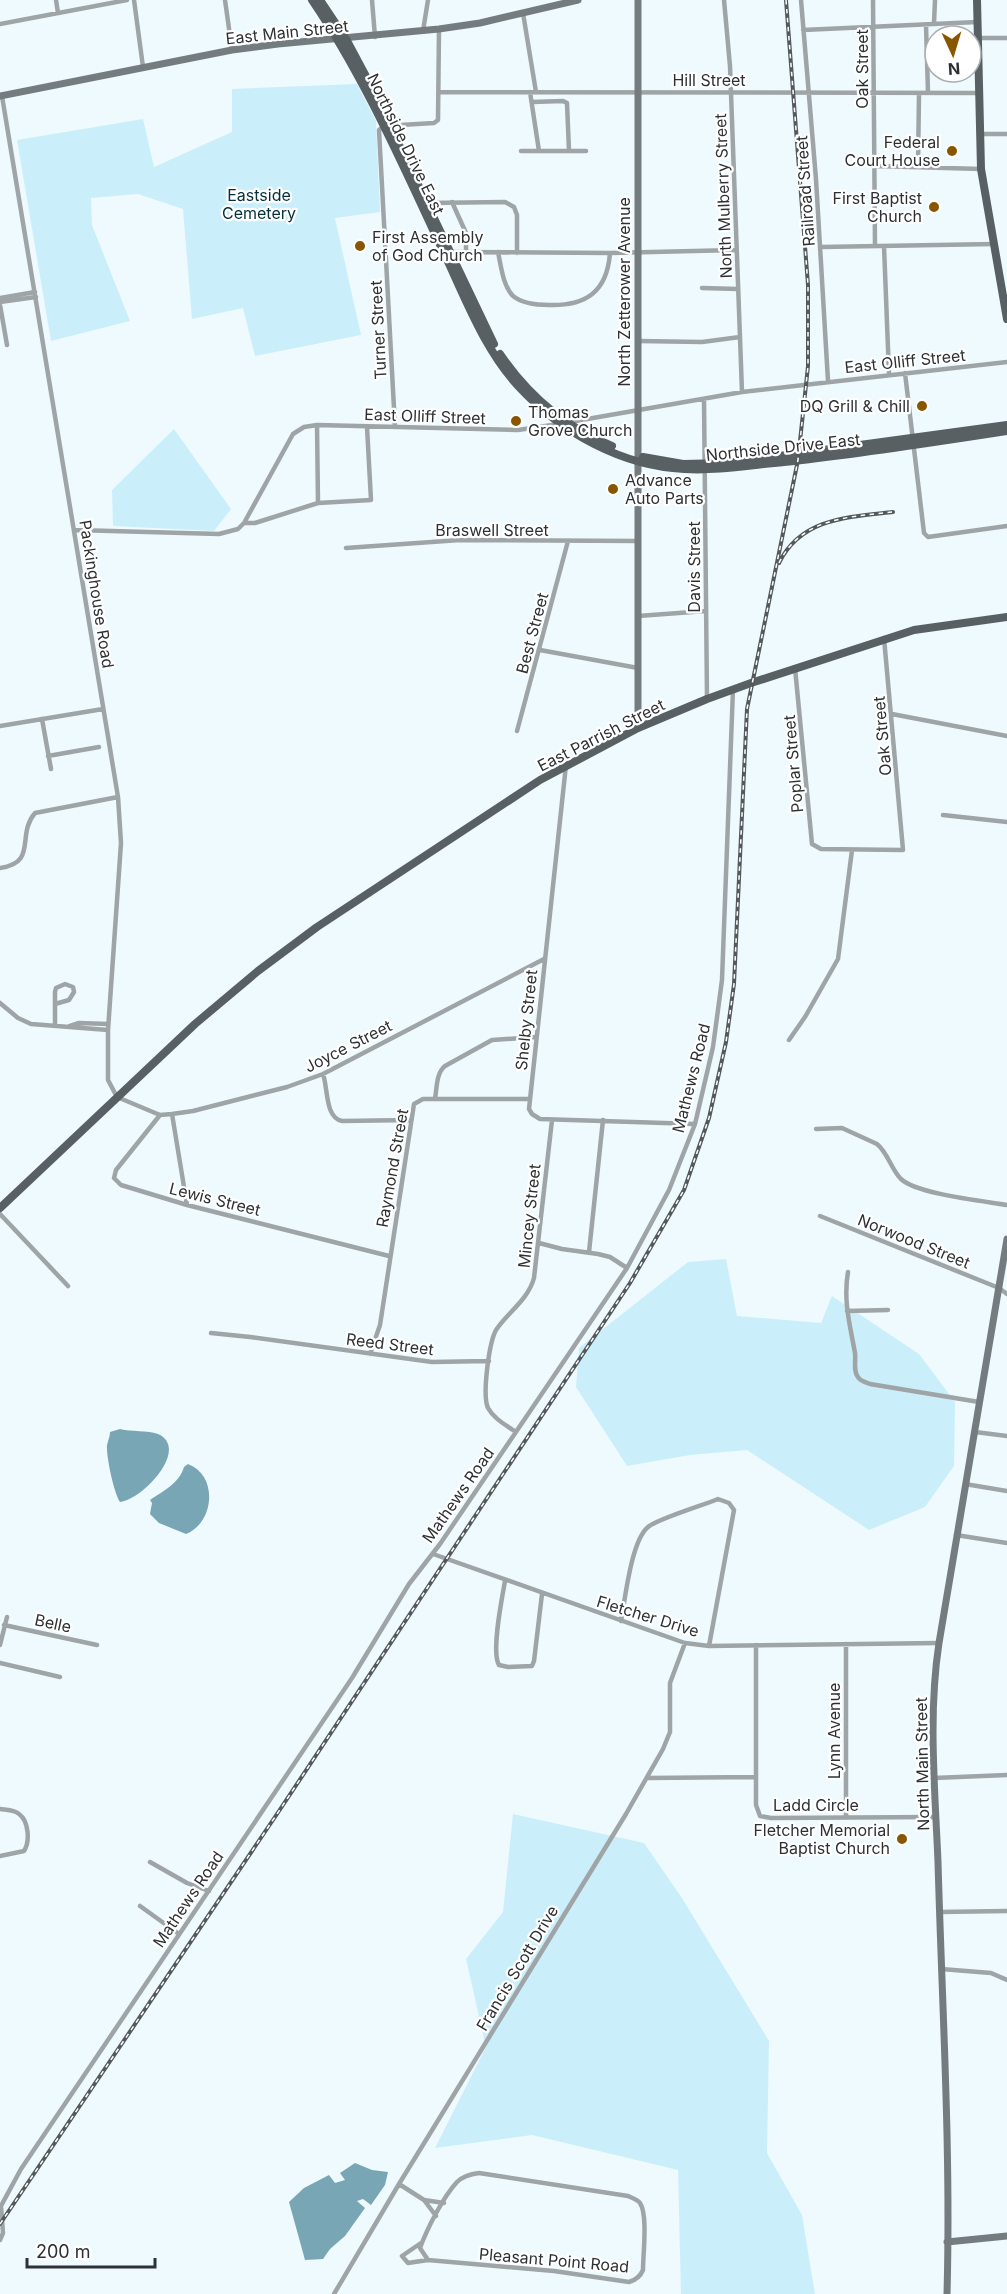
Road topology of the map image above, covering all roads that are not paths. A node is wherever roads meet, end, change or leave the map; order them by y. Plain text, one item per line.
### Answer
1 (56, 0) edge
2 (127, 0) edge
3 (134, 0) edge
4 (225, 0) edge
5 (312, 0) edge
6 (320, 0) edge
7 (372, 0) edge
8 (428, 0) edge
9 (578, 0) edge
10 (638, 0) edge
11 (724, 0) edge
12 (801, 0) edge
13 (873, 0) edge
14 (935, 0) edge
15 (977, 0) edge
16 (58, 13) junction
17 (524, 13) junction
18 (978, 22) joint
19 (934, 23) junction
20 (0, 24) edge
21 (930, 24) edge
22 (923, 25) edge
23 (874, 27) junction
24 (439, 29) junction
25 (803, 30) junction
26 (423, 31) junction
27 (375, 37) junction
28 (983, 38) edge
29 (1007, 38) edge
30 (336, 39) junction
31 (346, 39) junction
32 (232, 50) junction
33 (143, 67) junction
34 (928, 84) edge
35 (979, 84) edge
36 (731, 91) junction
37 (440, 92) junction
38 (533, 92) junction
39 (639, 92) junction
40 (809, 92) junction
41 (874, 93) junction
42 (919, 93) junction
43 (928, 93) junction
44 (979, 93) junction
45 (1, 96) edge
46 (532, 102) junction
47 (387, 126) junction
48 (979, 134) junction
49 (1007, 134) edge
50 (521, 151) dead end
51 (539, 151) junction
52 (569, 151) junction
53 (586, 151) dead end
54 (875, 166) junction
55 (918, 167) junction
56 (981, 169) junction
57 (452, 202) junction
58 (423, 203) junction
59 (995, 244) junction
60 (875, 246) junction
61 (884, 246) junction
62 (821, 247) junction
63 (736, 250) junction
64 (450, 252) junction
65 (466, 252) junction
66 (498, 252) junction
67 (638, 252) junction
68 (517, 253) junction
69 (610, 253) junction
70 (1004, 281) edge
71 (702, 288) dead end
72 (738, 289) junction
73 (35, 295) junction
74 (0, 298) edge
75 (0, 307) edge
76 (1007, 319) edge
77 (740, 337) junction
78 (638, 341) junction
79 (7, 345) dead end
80 (1007, 362) edge
81 (905, 373) junction
82 (889, 374) junction
83 (828, 381) junction
84 (742, 392) junction
85 (704, 399) junction
86 (637, 411) junction
87 (563, 423) junction
88 (317, 424) junction
89 (1007, 424) edge
90 (367, 427) junction
91 (395, 427) junction
92 (1007, 430) edge
93 (914, 442) junction
94 (637, 458) junction
95 (706, 467) junction
96 (318, 503) junction
97 (244, 523) junction
98 (1007, 526) edge
99 (75, 530) junction
100 (568, 541) junction
101 (638, 541) junction
102 (346, 548) dead end
103 (706, 611) junction
104 (638, 616) junction
105 (1007, 617) edge
106 (884, 638) junction
107 (540, 650) junction
108 (795, 667) junction
109 (639, 669) junction
110 (733, 689) junction
111 (707, 699) junction
112 (103, 709) junction
113 (892, 714) junction
114 (42, 719) junction
115 (0, 726) edge
116 (638, 728) junction
117 (517, 730) dead end
118 (1007, 736) edge
119 (99, 747) dead end
120 (48, 756) junction
121 (566, 765) junction
122 (51, 770) dead end
123 (118, 797) junction
124 (943, 814) dead end
125 (1007, 822) edge
126 (852, 850) junction
127 (0, 868) edge
128 (544, 959) junction
129 (0, 1003) edge
130 (55, 1004) junction
131 (55, 1025) junction
132 (108, 1027) junction
133 (536, 1036) junction
134 (789, 1040) dead end
135 (323, 1074) junction
136 (117, 1097) junction
137 (435, 1099) junction
138 (529, 1099) junction
139 (160, 1114) junction
140 (172, 1114) junction
141 (411, 1120) junction
142 (552, 1120) junction
143 (603, 1120) junction
144 (694, 1124) junction
145 (816, 1129) dead end
146 (187, 1205) junction
147 (1007, 1205) edge
148 (0, 1208) edge
149 (0, 1214) edge
150 (820, 1216) dead end
151 (1007, 1239) edge
152 (539, 1243) junction
153 (589, 1252) junction
154 (389, 1256) junction
155 (627, 1268) junction
156 (848, 1272) dead end
157 (68, 1286) dead end
158 (999, 1288) junction
159 (1007, 1294) edge
160 (888, 1310) dead end
161 (847, 1311) junction
162 (211, 1334) dead end
163 (370, 1354) junction
164 (489, 1361) junction
165 (979, 1402) junction
166 (975, 1431) junction
167 (516, 1432) junction
168 (1007, 1436) edge
169 (965, 1484) junction
170 (1007, 1491) edge
171 (957, 1535) junction
172 (1007, 1543) edge
173 (433, 1554) junction
174 (505, 1581) junction
175 (542, 1594) junction
176 (7, 1617) dead end
177 (621, 1622) junction
178 (4, 1625) junction
179 (685, 1643) junction
180 (939, 1643) junction
181 (846, 1644) junction
182 (0, 1645) edge
183 (96, 1645) dead end
184 (709, 1646) junction
185 (756, 1646) junction
186 (0, 1663) edge
187 (60, 1677) dead end
188 (1007, 1775) edge
189 (755, 1777) junction
190 (647, 1778) junction
191 (934, 1778) junction
192 (0, 1809) edge
193 (846, 1817) junction
194 (936, 1817) junction
195 (0, 1856) edge
196 (150, 1862) dead end
197 (209, 1891) junction
198 (140, 1906) dead end
199 (1007, 1911) edge
200 (939, 1912) junction
201 (179, 1934) junction
202 (941, 1969) junction
203 (1007, 1980) edge
204 (399, 2184) junction
205 (424, 2200) junction
206 (444, 2203) junction
207 (436, 2216) junction
208 (1007, 2236) edge
209 (0, 2240) edge
210 (422, 2242) junction
211 (947, 2242) junction
212 (428, 2260) junction
213 (334, 2294) edge
214 (947, 2294) edge

1 - 16 street
2 - 16 street
3 - 33 street
4 - 32 street
5 - 30 main road, Northside Drive East
6 - 31 main road, Northside Drive East
7 - 27 street
8 - 26 street
9 - 17 street, East Main Street
10 - 39 street, North Zetterower Avenue
11 - 36 street, North Mulberry Street
12 - 25 street, Railroad Street
13 - 23 street, Oak Street
14 - 19 street
15 - 18 main road
16 - 20 street
17 - 24 street, East Main Street
17 - 38 street
18 - 19 street
19 - 21 street
22 - 23 street
23 - 25 street
23 - 41 street, Oak Street
24 - 26 street, East Main Street
24 - 37 street
25 - 40 street, Railroad Street
26 - 27 street, East Main Street
27 - 31 street, East Main Street
28 - 29 street
30 - 31 street, East Main Street
30 - 32 street, East Main Street
30 - 47 main road, Northside Drive East
31 - 47 main road, Northside Drive East
32 - 33 street, East Main Street
33 - 45 street, East Main Street
34 - 43 street
35 - 44 main road
36 - 39 street, Hill Street
36 - 40 street, Hill Street
36 - 63 street, North Mulberry Street
37 - 38 street, Hill Street
37 - 47 street
38 - 39 street, Hill Street
38 - 46 street
39 - 67 street, North Zetterower Avenue
40 - 41 street, Hill Street
40 - 62 street, Railroad Street
41 - 42 street, Hill Street
41 - 54 street, Oak Street
42 - 43 street, Hill Street
42 - 55 street
43 - 44 street, Hill Street
44 - 48 main road
45 - 73 street, Packinghouse Road
46 - 51 street
46 - 52 street
47 - 58 main road, Northside Drive East
47 - 91 street, Turner Street
48 - 49 street
48 - 56 main road
50 - 51 street
51 - 52 street
52 - 53 street
54 - 55 street
54 - 60 street, Oak Street
55 - 56 street
56 - 59 main road
57 - 58 street
57 - 65 street
57 - 68 street
58 - 64 main road, Northside Drive East
58 - 87 main road, Northside Drive East
59 - 61 street
59 - 70 main road
60 - 61 street
60 - 62 street
61 - 82 street
62 - 83 street, Railroad Street
63 - 67 street
63 - 72 street, North Mulberry Street
64 - 65 street
64 - 87 main road, Northside Drive East
65 - 66 street
66 - 68 street
66 - 69 street
67 - 69 street
67 - 78 street, North Zetterower Avenue
68 - 69 street
70 - 76 main road
71 - 72 street
72 - 77 street, North Mulberry Street
73 - 74 street
73 - 75 street
73 - 99 street, Packinghouse Road
75 - 79 street
77 - 78 street
77 - 84 street, North Mulberry Street
78 - 86 street, North Zetterower Avenue
80 - 81 street, East Olliff Street
81 - 82 street, East Olliff Street
81 - 93 street
82 - 83 street, East Olliff Street
83 - 84 street, East Olliff Street
84 - 85 street, East Olliff Street
85 - 86 street, East Olliff Street
85 - 95 street, Davis Street
86 - 87 street, East Olliff Street
86 - 94 street, North Zetterower Avenue
87 - 91 street, East Olliff Street
87 - 94 main road, Northside Drive East
88 - 90 street, East Olliff Street
88 - 96 street
88 - 97 street, East Olliff Street
89 - 93 main road, Northside Drive East
90 - 91 street, East Olliff Street
90 - 96 street
92 - 93 main road, Northside Drive East
93 - 95 main road, Northside Drive East
93 - 98 street
94 - 95 main road, Northside Drive East
94 - 101 street, North Zetterower Avenue
95 - 103 street, Davis Street
96 - 97 street
97 - 99 street
99 - 112 street, Packinghouse Road
100 - 101 street, Braswell Street
100 - 102 street, Braswell Street
100 - 107 street, Best Street
101 - 104 street, North Zetterower Avenue
103 - 104 street
103 - 111 street, Davis Street
104 - 109 street, North Zetterower Avenue
105 - 106 main road, East Parrish Street
106 - 108 main road, East Parrish Street
106 - 113 street, Oak Street
107 - 109 street
107 - 117 street, Best Street
108 - 110 main road, East Parrish Street
108 - 126 street, Poplar Street
109 - 116 street, North Zetterower Avenue
110 - 111 main road, East Parrish Street
110 - 144 street, Mathews Road
111 - 116 main road, East Parrish Street
112 - 114 street
112 - 123 street, Packinghouse Road
113 - 118 street
113 - 126 street, Oak Street
114 - 115 street
114 - 120 street
116 - 121 main road, East Parrish Street
119 - 120 street
120 - 122 street
121 - 128 street, Shelby Street
121 - 136 main road, East Parrish Street
123 - 127 street
123 - 132 street, Packinghouse Road
124 - 125 street
126 - 134 street
128 - 133 street, Shelby Street
128 - 135 street, Joyce Street
129 - 131 street
130 - 130 street
130 - 131 street
131 - 132 street
132 - 136 street, Packinghouse Road
133 - 137 street
133 - 138 street, Shelby Street
135 - 140 street, Joyce Street
135 - 141 street
136 - 139 street, Joyce Street
136 - 148 main road, East Parrish Street
137 - 138 street
137 - 141 street, Raymond Street
138 - 142 street
139 - 140 street, Joyce Street
139 - 146 street, Lewis Street
140 - 146 street
141 - 154 street, Raymond Street
142 - 143 street
142 - 152 street, Mincey Street
143 - 144 street
143 - 153 street
144 - 155 street, Mathews Road
145 - 147 street
146 - 154 street, Lewis Street
149 - 157 street
150 - 158 street, Norwood Street
151 - 158 street, North Main Street
152 - 153 street
152 - 164 street, Mincey Street
153 - 155 street
154 - 163 street, Raymond Street
155 - 167 street, Mathews Road
156 - 161 street
158 - 159 street, Norwood Street
158 - 165 street, North Main Street
160 - 161 street
161 - 165 street
162 - 163 street, Reed Street
163 - 164 street, Reed Street
164 - 167 street, Mincey Street
165 - 166 street, North Main Street
166 - 168 street
166 - 169 street, North Main Street
167 - 173 street, Mathews Road
169 - 170 street
169 - 171 street, North Main Street
171 - 172 street
171 - 180 street, North Main Street
173 - 174 street, Fletcher Drive
173 - 197 street, Mathews Road
174 - 175 street, Fletcher Drive
174 - 175 street
175 - 177 street, Fletcher Drive
176 - 178 street
177 - 179 street, Fletcher Drive
177 - 184 street
178 - 182 street
178 - 183 street, Belle
179 - 184 street, Fletcher Drive
179 - 190 street, Francis Scott Drive
180 - 181 street, Fletcher Drive
180 - 191 street, North Main Street
181 - 185 street, Fletcher Drive
181 - 193 street, Lynn Avenue
184 - 185 street, Fletcher Drive
185 - 189 street, Ladd Circle
186 - 187 street
188 - 191 street
189 - 190 street
189 - 193 street, Ladd Circle
190 - 204 street, Francis Scott Drive
191 - 194 street, North Main Street
192 - 195 street
193 - 194 street, Ladd Circle
194 - 200 street, North Main Street
196 - 197 street
197 - 201 street, Mathews Road
198 - 201 street
199 - 200 street
200 - 202 street, North Main Street
201 - 209 street, Mathews Road
202 - 203 street
202 - 211 street, North Main Street
204 - 205 street
204 - 213 street, Francis Scott Drive
205 - 206 street
205 - 207 street
206 - 207 street, Pleasant Point Road
206 - 212 street, Pleasant Point Road
207 - 210 street, Pleasant Point Road
208 - 211 street
210 - 212 street
210 - 212 street, Pleasant Point Road
211 - 214 street, North Main Street

